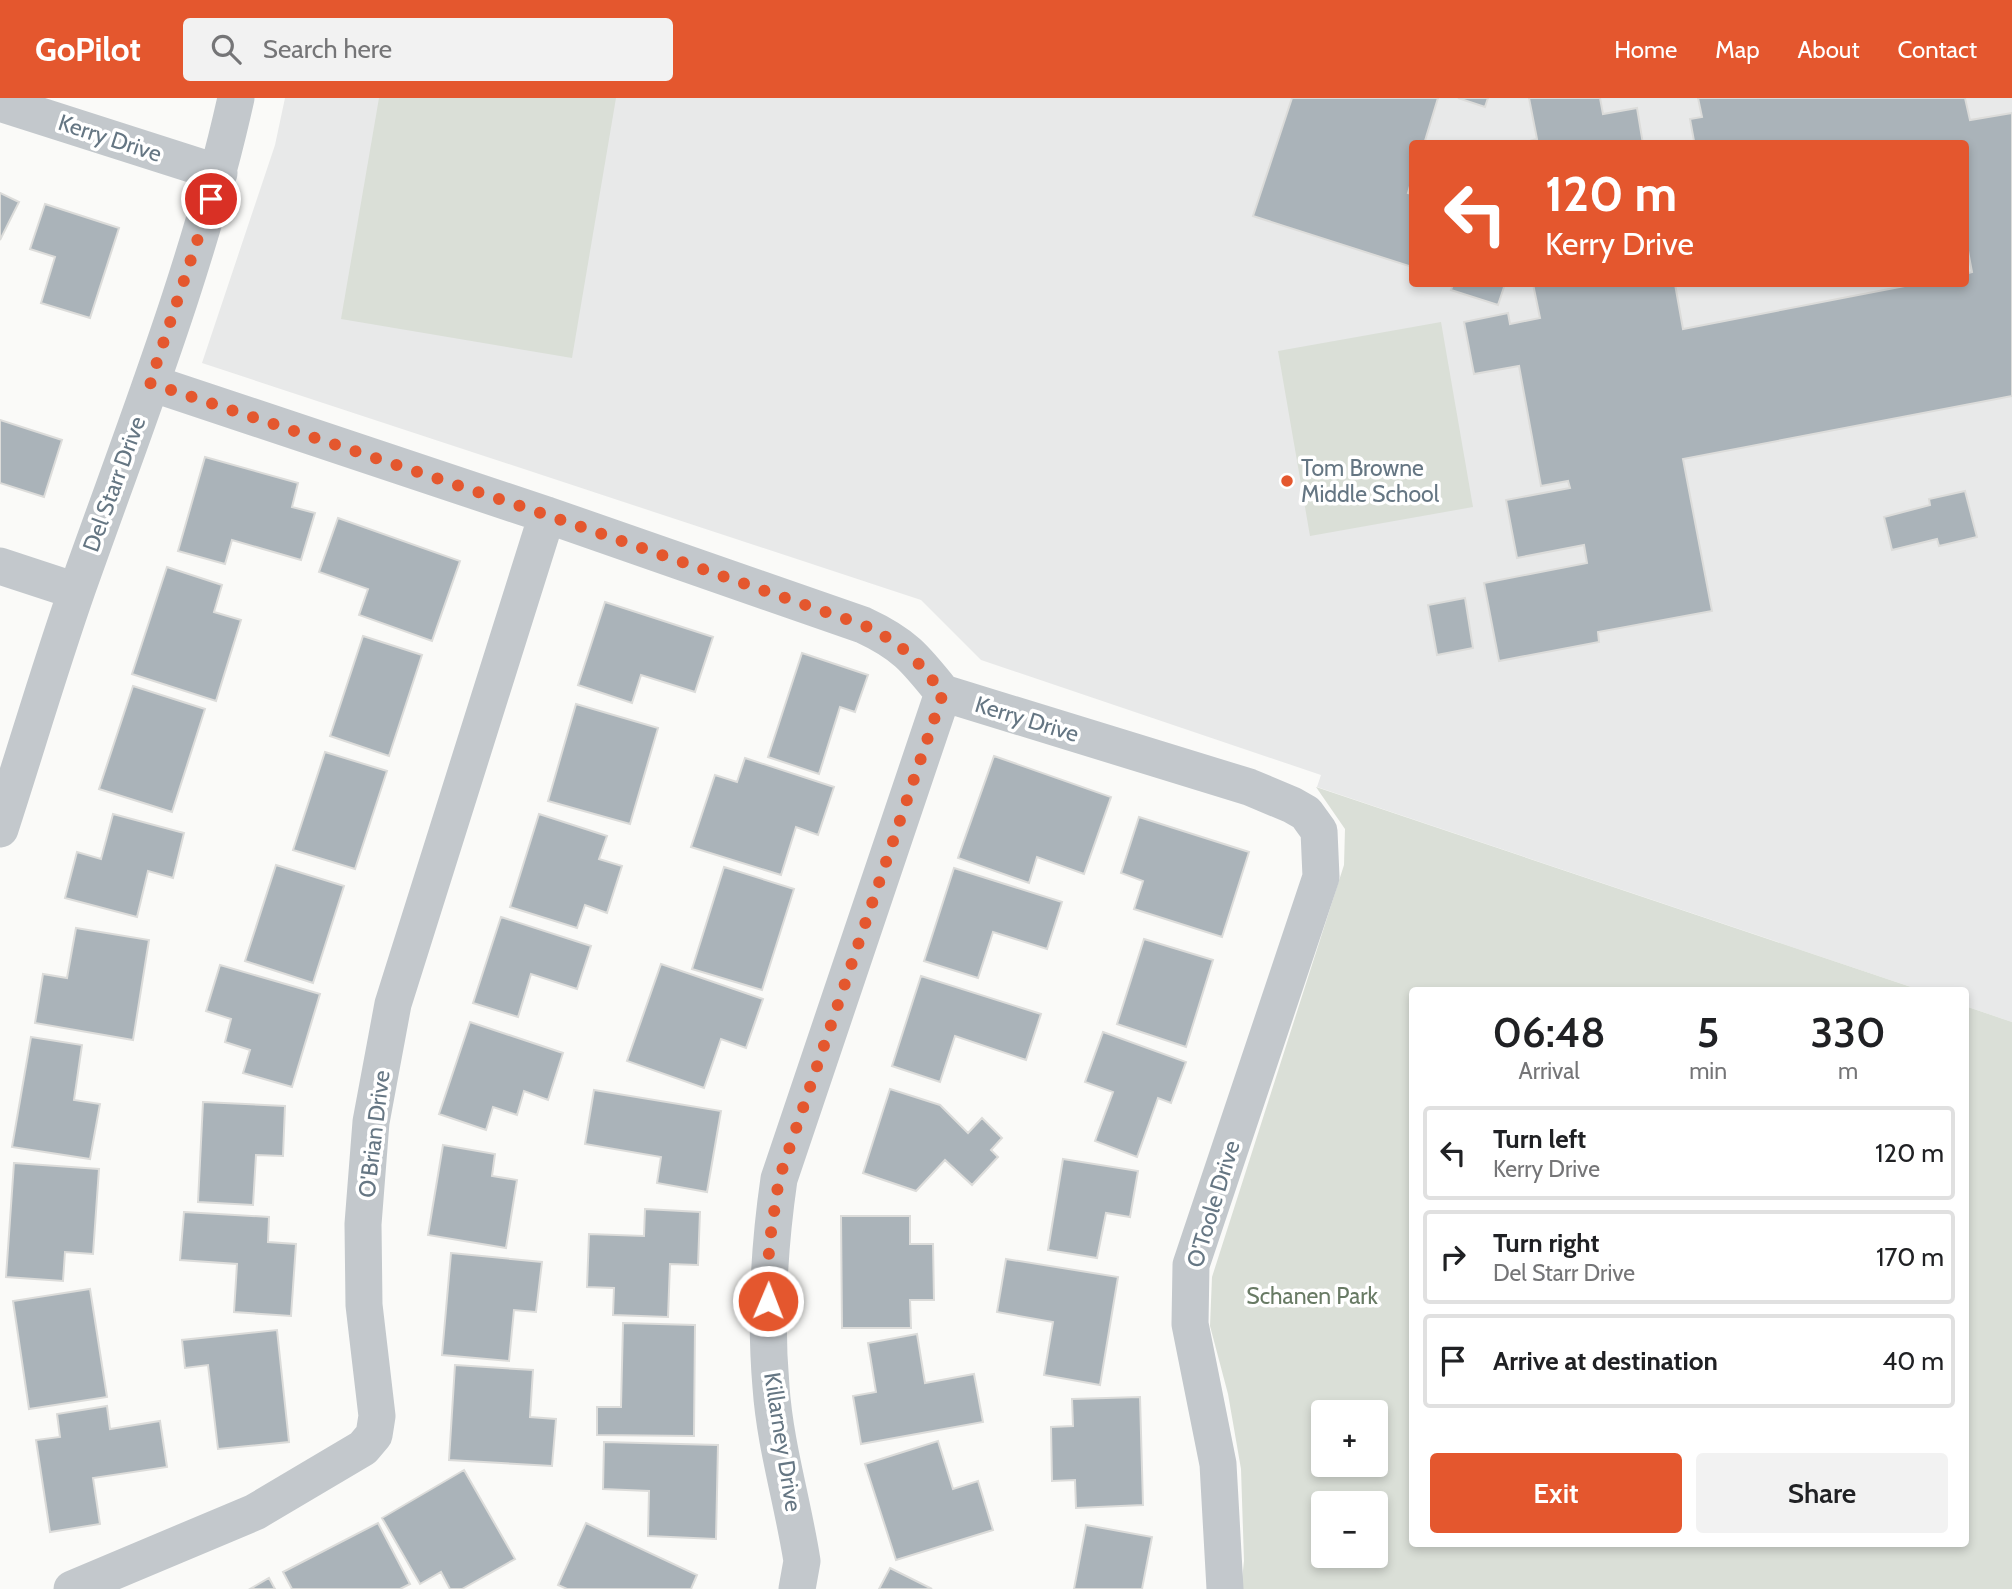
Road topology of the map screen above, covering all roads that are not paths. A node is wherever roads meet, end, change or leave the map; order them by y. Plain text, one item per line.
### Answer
1 (236, 98) edge
2 (0, 103) edge
3 (219, 173) junction
4 (150, 383) junction
5 (547, 515) junction
6 (0, 566) edge
7 (76, 591) junction
8 (943, 693) junction
9 (0, 829) edge
10 (1319, 831) joint
11 (72, 1589) edge
12 (797, 1589) edge
13 (1225, 1589) edge

1 - 3 street, Del Starr Drive
2 - 3 street, Kerry Drive
3 - 4 street, Del Starr Drive
4 - 5 street
4 - 7 street, Del Starr Drive
5 - 8 street
5 - 11 street, O'Brian Drive
6 - 7 street
7 - 9 street, Del Starr Drive
8 - 10 street, Kerry Drive
8 - 12 street, Killarney Drive
10 - 13 street, O'Toole Drive

